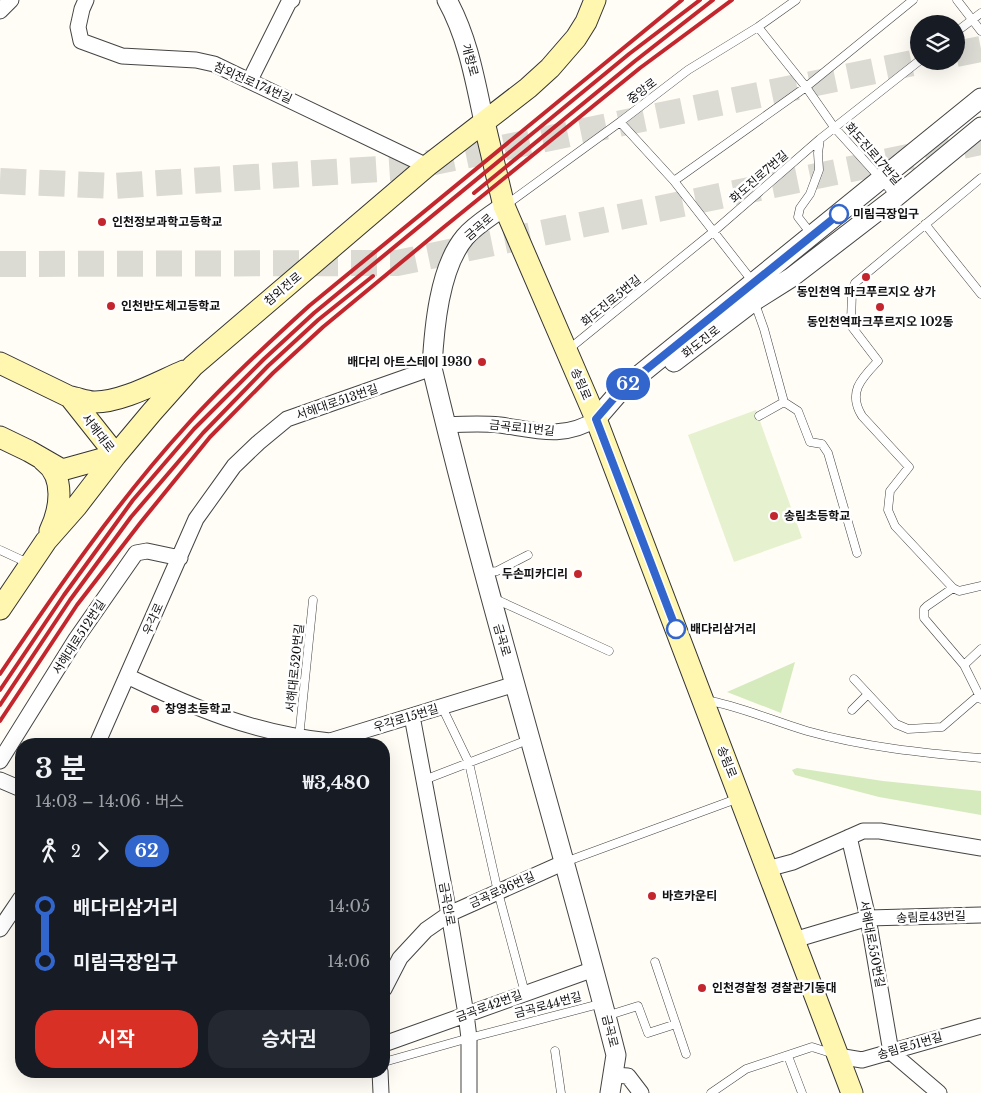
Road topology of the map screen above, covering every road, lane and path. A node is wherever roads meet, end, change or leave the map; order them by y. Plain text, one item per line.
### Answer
1 (11, 0) edge
2 (86, 0) edge
3 (447, 0) edge
4 (595, 0) edge
5 (796, 0) edge
6 (913, 0) edge
7 (957, 0) edge
8 (288, 1) edge
9 (0, 11) edge
10 (981, 13) edge
11 (972, 20) junction
12 (965, 25) edge
13 (758, 27) junction
14 (981, 31) edge
15 (910, 68) edge
16 (250, 80) junction
17 (806, 87) junction
18 (981, 98) edge
19 (484, 122) junction
20 (620, 122) junction
21 (834, 127) junction
22 (981, 128) edge
23 (820, 139) junction
24 (427, 166) junction
25 (981, 178) edge
26 (882, 179) junction
27 (674, 181) junction
28 (896, 197) junction
29 (504, 206) junction
30 (925, 224) junction
31 (713, 232) junction
32 (812, 235) junction
33 (668, 268) joint
34 (754, 292) junction
35 (981, 294) edge
36 (567, 350) junction
37 (0, 362) edge
38 (193, 366) junction
39 (432, 368) junction
40 (70, 397) junction
41 (784, 402) junction
42 (759, 416) dead end
43 (596, 419) junction
44 (446, 425) junction
45 (0, 437) edge
46 (29, 450) junction
47 (116, 455) junction
48 (212, 496) joint
49 (46, 541) junction
50 (0, 550) edge
51 (857, 553) dead end
52 (528, 555) dead end
53 (180, 558) junction
54 (30, 564) junction
55 (484, 574) junction
56 (981, 586) edge
57 (953, 588) junction
58 (491, 598) junction
59 (313, 600) dead end
60 (0, 609) edge
61 (981, 649) edge
62 (610, 651) dead end
63 (964, 665) junction
64 (127, 676) junction
65 (854, 679) dead end
66 (515, 684) junction
67 (868, 694) junction
68 (980, 698) edge
69 (703, 700) junction
70 (442, 707) junction
71 (852, 710) dead end
72 (412, 716) junction
73 (100, 738) edge
74 (299, 738) joint
75 (340, 738) edge
76 (520, 743) dead end
77 (981, 758) edge
78 (0, 761) edge
79 (469, 763) junction
80 (0, 780) edge
81 (424, 780) junction
82 (15, 786) edge
83 (740, 797) junction
84 (849, 837) junction
85 (981, 848) edge
86 (565, 862) junction
87 (767, 869) junction
88 (498, 892) junction
89 (15, 907) edge
90 (449, 914) junction
91 (981, 915) edge
92 (868, 918) junction
93 (0, 929) edge
94 (794, 940) junction
95 (655, 962) dead end
96 (594, 969) junction
97 (390, 977) edge
98 (525, 992) junction
99 (605, 1009) junction
100 (466, 1014) junction
101 (676, 1024) junction
102 (981, 1026) edge
103 (469, 1038) junction
104 (390, 1042) edge
105 (555, 1051) dead end
106 (891, 1052) junction
107 (686, 1054) dead end
108 (788, 1056) junction
109 (838, 1056) junction
110 (390, 1060) edge
111 (381, 1078) edge
112 (611, 1084) edge
113 (382, 1093) edge
114 (469, 1093) edge
115 (561, 1093) edge
116 (641, 1093) edge
117 (714, 1093) edge
118 (802, 1093) edge
119 (852, 1093) edge
120 (939, 1093) edge

1 - 9 street
2 - 16 street, 참외전로174번길
3 - 19 street, 개항로
4 - 19 main road, 참외전로
5 - 13 lane, 중앙로
6 - 17 lane
7 - 11 lane
8 - 16 street
10 - 11 lane
11 - 12 lane
11 - 14 lane
13 - 17 lane, 화도진로17번길
13 - 20 lane, 중앙로
15 - 21 lane, 화도진로17번길
16 - 24 street, 참외전로174번길
17 - 21 lane, 화도진로17번길
17 - 27 lane
18 - 26 street, 화도진로
19 - 24 main road, 참외전로
19 - 29 main road, 송림로
20 - 27 lane
20 - 29 lane, 중앙로
21 - 23 lane
21 - 26 lane, 화도진로17번길
22 - 28 street, 화도진로
23 - 31 lane, 화도진로7번길
23 - 32 lane
24 - 38 main road, 참외전로
25 - 30 lane
26 - 28 lane, 화도진로17번길
26 - 32 street, 화도진로
27 - 31 lane
28 - 34 street, 화도진로
29 - 36 main road, 송림로
29 - 39 street, 금곡로
30 - 35 lane
30 - 57 lane
31 - 33 lane, 화도진로7번길
31 - 34 lane
32 - 34 street, 화도진로
33 - 36 lane, 화도진로5번길
34 - 41 lane
34 - 43 street, 화도진로
36 - 43 main road, 송림로
37 - 40 main road, 서해대로
38 - 40 main road
38 - 47 main road, 참외전로
39 - 44 street, 금곡로
39 - 48 street, 서해대로513번길
40 - 47 main road, 서해대로
41 - 42 lane
41 - 51 lane
43 - 44 street, 금곡로11번길
43 - 69 main road, 송림로
44 - 55 street, 금곡로
45 - 46 main road, 서해대로
46 - 47 main road, 서해대로
46 - 49 main road
47 - 49 main road, 참외전로
48 - 53 street, 우각로
49 - 54 main road, 참외전로
50 - 54 lane
52 - 55 lane
53 - 64 street, 우각로
53 - 78 street, 서해대로512번길
54 - 60 main road, 참외전로
55 - 58 street, 금곡로
56 - 57 lane
57 - 63 lane
58 - 62 lane
58 - 66 street, 금곡로
59 - 74 lane, 서해대로520번길
61 - 63 lane
63 - 68 lane
64 - 73 street, 우각로
64 - 74 street, 우각로15번길
65 - 67 lane
66 - 70 street, 우각로15번길
66 - 86 street, 금곡로
67 - 68 lane
67 - 71 lane
69 - 77 lane
69 - 83 main road, 송림로
70 - 72 street, 우각로15번길
70 - 79 lane
72 - 75 street, 우각로15번길
72 - 81 street, 금곡안로
76 - 79 lane
79 - 81 lane
79 - 88 lane
80 - 82 street
81 - 90 street, 금곡안로
83 - 86 lane
83 - 87 main road, 송림로
84 - 85 street
84 - 87 street
84 - 92 street, 서해대로550번길
86 - 88 street, 금곡로36번길
86 - 96 street, 금곡로
87 - 94 main road, 송림로
88 - 90 street, 금곡로36번길
88 - 98 lane
89 - 93 street
90 - 97 street, 금곡로36번길
90 - 100 street, 금곡안로
91 - 92 street, 송림로43번길
92 - 94 street, 송림로43번길
92 - 106 street, 서해대로550번길
94 - 109 main road, 송림로
95 - 101 lane
96 - 98 street, 금곡로42번길
96 - 99 street, 금곡로
98 - 100 street, 금곡로42번길
99 - 101 lane, 금곡로44번길
99 - 103 lane, 금곡로44번길
99 - 112 street, 금곡로
100 - 103 street, 금곡안로
100 - 104 street, 금곡로42번길
101 - 107 lane
102 - 106 street, 송림로51번길
103 - 110 lane, 금곡로44번길
103 - 114 street, 금곡안로
105 - 115 lane
106 - 109 street, 송림로51번길
106 - 120 street
108 - 109 lane
108 - 117 lane
108 - 118 lane
109 - 119 main road, 송림로
111 - 113 street
112 - 116 street

